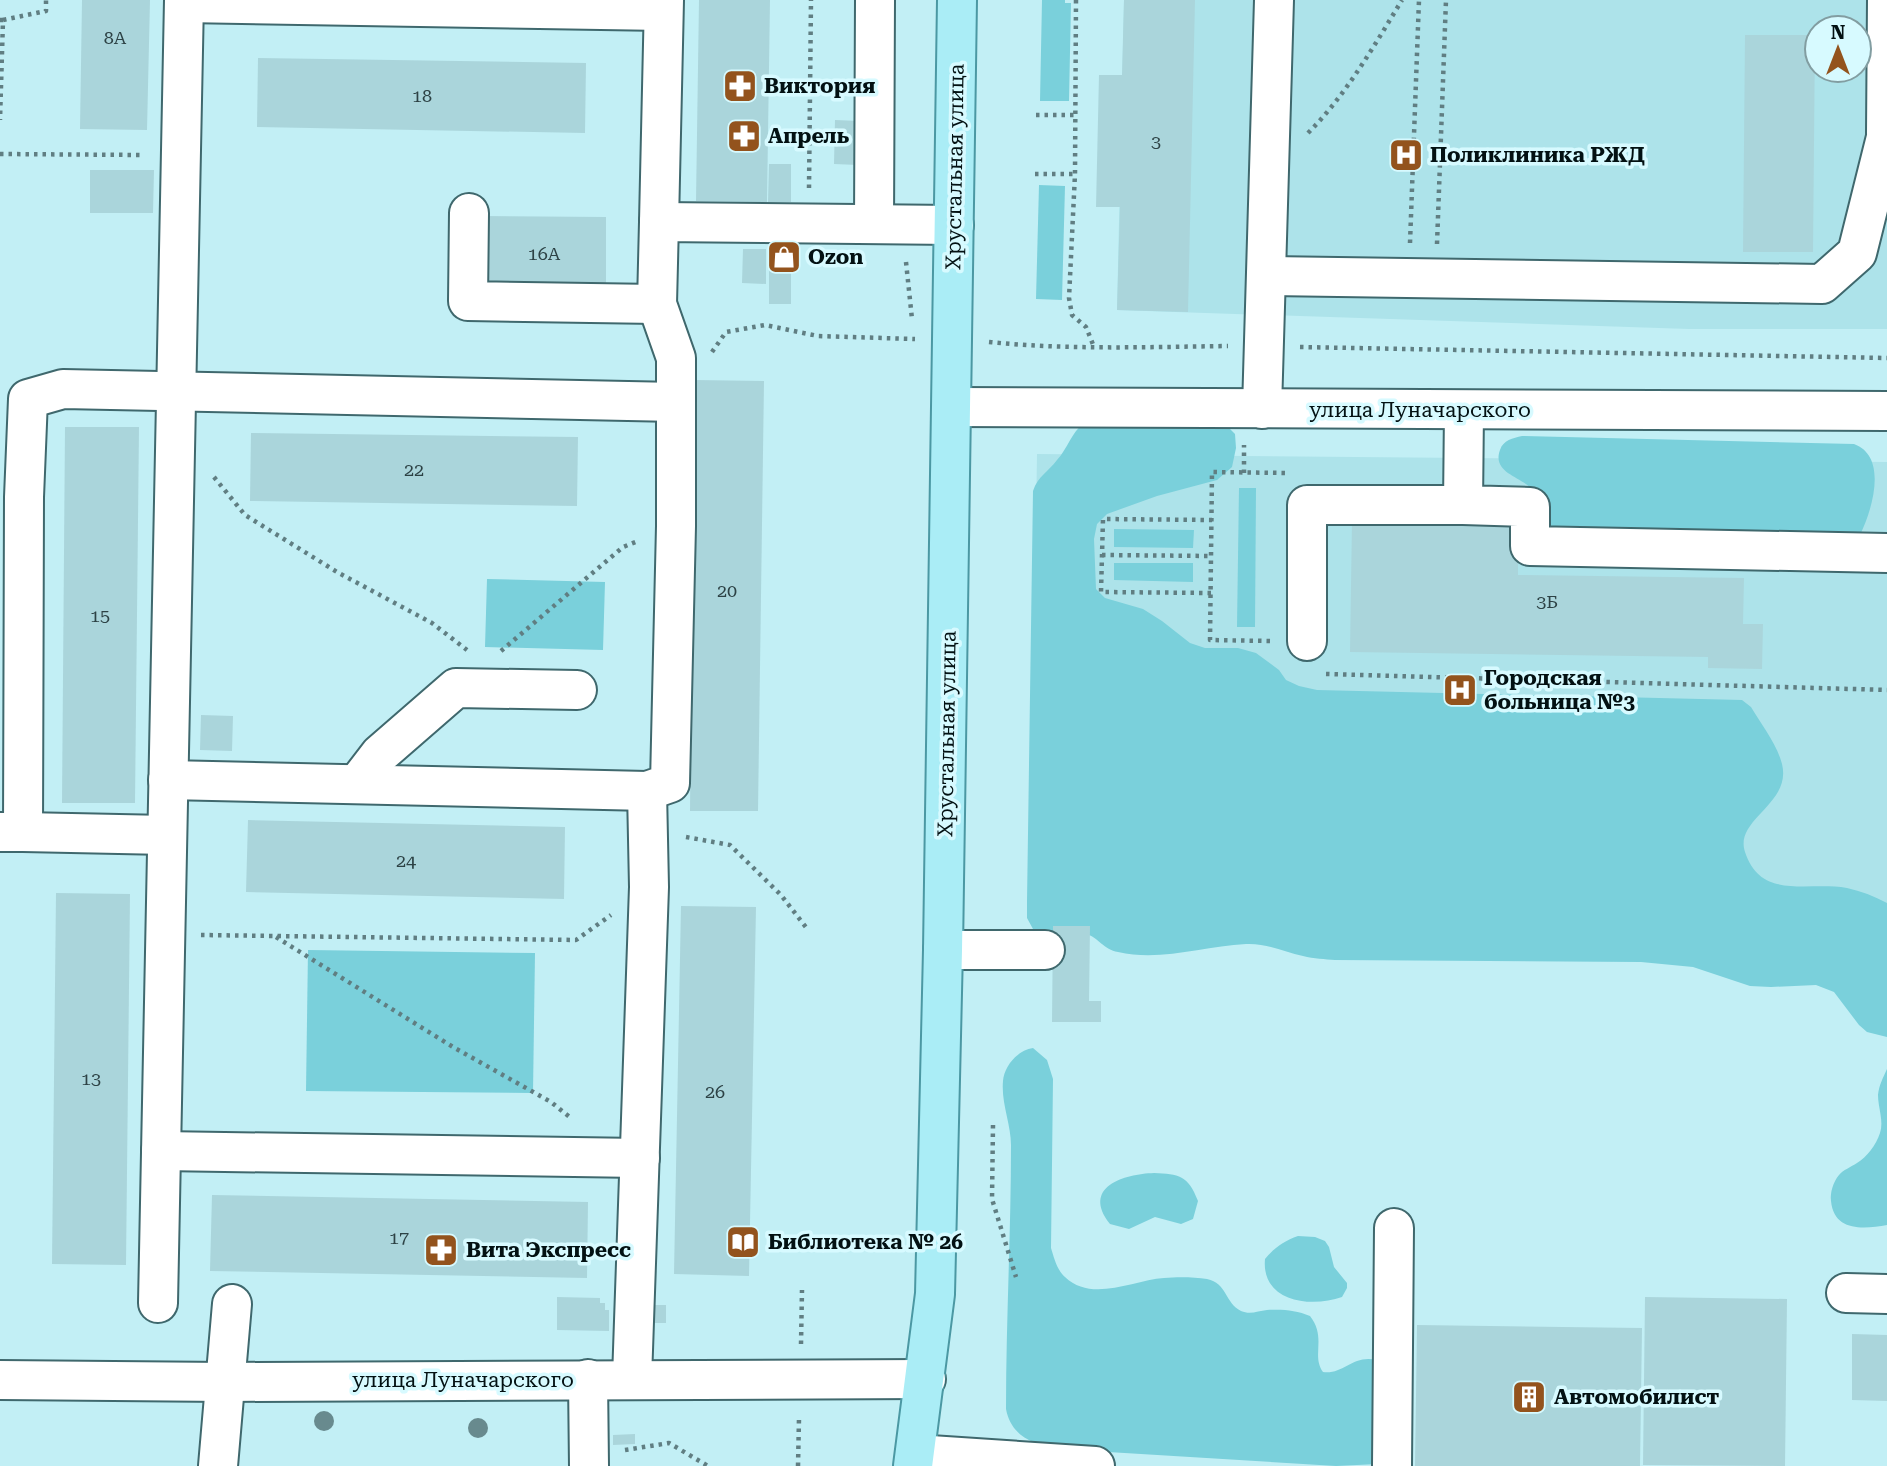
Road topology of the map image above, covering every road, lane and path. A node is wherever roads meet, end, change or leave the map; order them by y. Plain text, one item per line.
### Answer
1 (46, 0) edge
2 (811, 0) edge
3 (875, 0) edge
4 (957, 0) edge
5 (1076, 0) edge
6 (1274, 0) edge
7 (1402, 0) edge
8 (1419, 0) edge
9 (1446, 0) edge
10 (1887, 0) edge
11 (184, 2) edge
12 (663, 6) edge
13 (2, 20) edge
14 (1035, 115) dead end
15 (1075, 115) junction
16 (0, 120) edge
17 (1886, 133) edge
18 (0, 154) edge
19 (181, 155) junction
20 (1269, 164) junction
21 (1035, 174) dead end
22 (1075, 174) junction
23 (469, 213) dead end
24 (659, 222) junction
25 (809, 223) junction
26 (885, 224) junction
27 (954, 225) junction
28 (1872, 254) edge
29 (1266, 276) junction
30 (1422, 279) junction
31 (657, 304) junction
32 (981, 342) dead end
33 (1264, 346) junction
34 (1094, 347) junction
35 (676, 358) junction
36 (1887, 358) edge
37 (176, 391) junction
38 (676, 402) junction
39 (952, 407) junction
40 (1262, 409) junction
41 (1464, 410) junction
42 (1887, 411) edge
43 (176, 430) junction
44 (1244, 473) dead end
45 (1463, 505) junction
46 (1212, 520) junction
47 (676, 526) junction
48 (1887, 553) edge
49 (1102, 555) junction
50 (1211, 556) junction
51 (1211, 593) junction
52 (1307, 641) junction
53 (486, 678) junction
54 (577, 690) dead end
55 (1887, 690) edge
56 (168, 780) junction
57 (357, 785) junction
58 (647, 790) junction
59 (648, 829) junction
60 (12, 832) edge
61 (167, 835) junction
62 (649, 887) junction
63 (808, 930) dead end
64 (165, 935) junction
65 (275, 936) junction
66 (943, 950) junction
67 (1045, 950) dead end
68 (993, 1125) dead end
69 (161, 1151) junction
70 (631, 1158) junction
71 (1394, 1228) dead end
72 (1016, 1277) dead end
73 (802, 1290) dead end
74 (1846, 1293) dead end
75 (1887, 1294) edge
76 (158, 1303) dead end
77 (232, 1304) dead end
78 (801, 1348) dead end
79 (588, 1379) junction
80 (632, 1379) junction
81 (926, 1379) junction
82 (0, 1380) edge
83 (226, 1382) junction
84 (799, 1416) dead end
85 (604, 1458) edge
86 (914, 1460) edge
87 (218, 1466) edge
88 (708, 1466) edge
89 (798, 1466) edge
90 (1095, 1466) edge
91 (1392, 1466) edge

1 - 13 path
2 - 25 path
3 - 26 street
4 - 27 main road, Хрустальная улица
5 - 15 path
6 - 20 street
7 - 20 path
8 - 30 path
9 - 30 path
10 - 17 street
11 - 12 street
11 - 19 street
12 - 24 street
13 - 16 path
14 - 15 path
15 - 22 path
17 - 28 street
18 - 19 path
19 - 37 street
20 - 29 street
21 - 22 path
22 - 34 path
23 - 31 street
24 - 25 street
24 - 31 street
25 - 26 street
26 - 27 street
26 - 35 path
27 - 39 main road, Хрустальная улица
28 - 30 street
29 - 30 street
29 - 33 street
31 - 35 street
32 - 34 path
33 - 34 path
33 - 36 path
33 - 40 street
35 - 38 street
37 - 38 street
37 - 43 street
37 - 60 street
38 - 47 street
39 - 40 street, улица Луначарского
39 - 66 main road, Хрустальная улица
40 - 41 street, улица Луначарского
41 - 42 street, улица Луначарского
41 - 45 street
43 - 53 path
43 - 56 street
44 - 46 path
45 - 48 street
45 - 52 street
46 - 49 path
46 - 50 path
47 - 53 path
47 - 58 street
49 - 50 path
49 - 51 path
50 - 51 path
51 - 52 path
52 - 55 path
53 - 54 street
53 - 57 street
56 - 57 street
56 - 61 street
57 - 58 street
58 - 59 street
59 - 62 street
59 - 63 path
60 - 61 street
61 - 64 street
62 - 65 path
62 - 70 street
64 - 65 path
64 - 69 street
65 - 70 path
66 - 67 street
66 - 81 main road, Хрустальная улица
68 - 72 path
69 - 70 street
69 - 76 street
70 - 80 street
71 - 91 street
73 - 78 path
74 - 75 street
77 - 83 street
79 - 80 street, улица Луначарского
79 - 83 street, улица Луначарского
79 - 85 street
80 - 81 street, улица Луначарского
81 - 86 main road, Хрустальная улица
82 - 83 street, улица Луначарского
83 - 87 street
84 - 89 path
85 - 88 path
86 - 90 street

